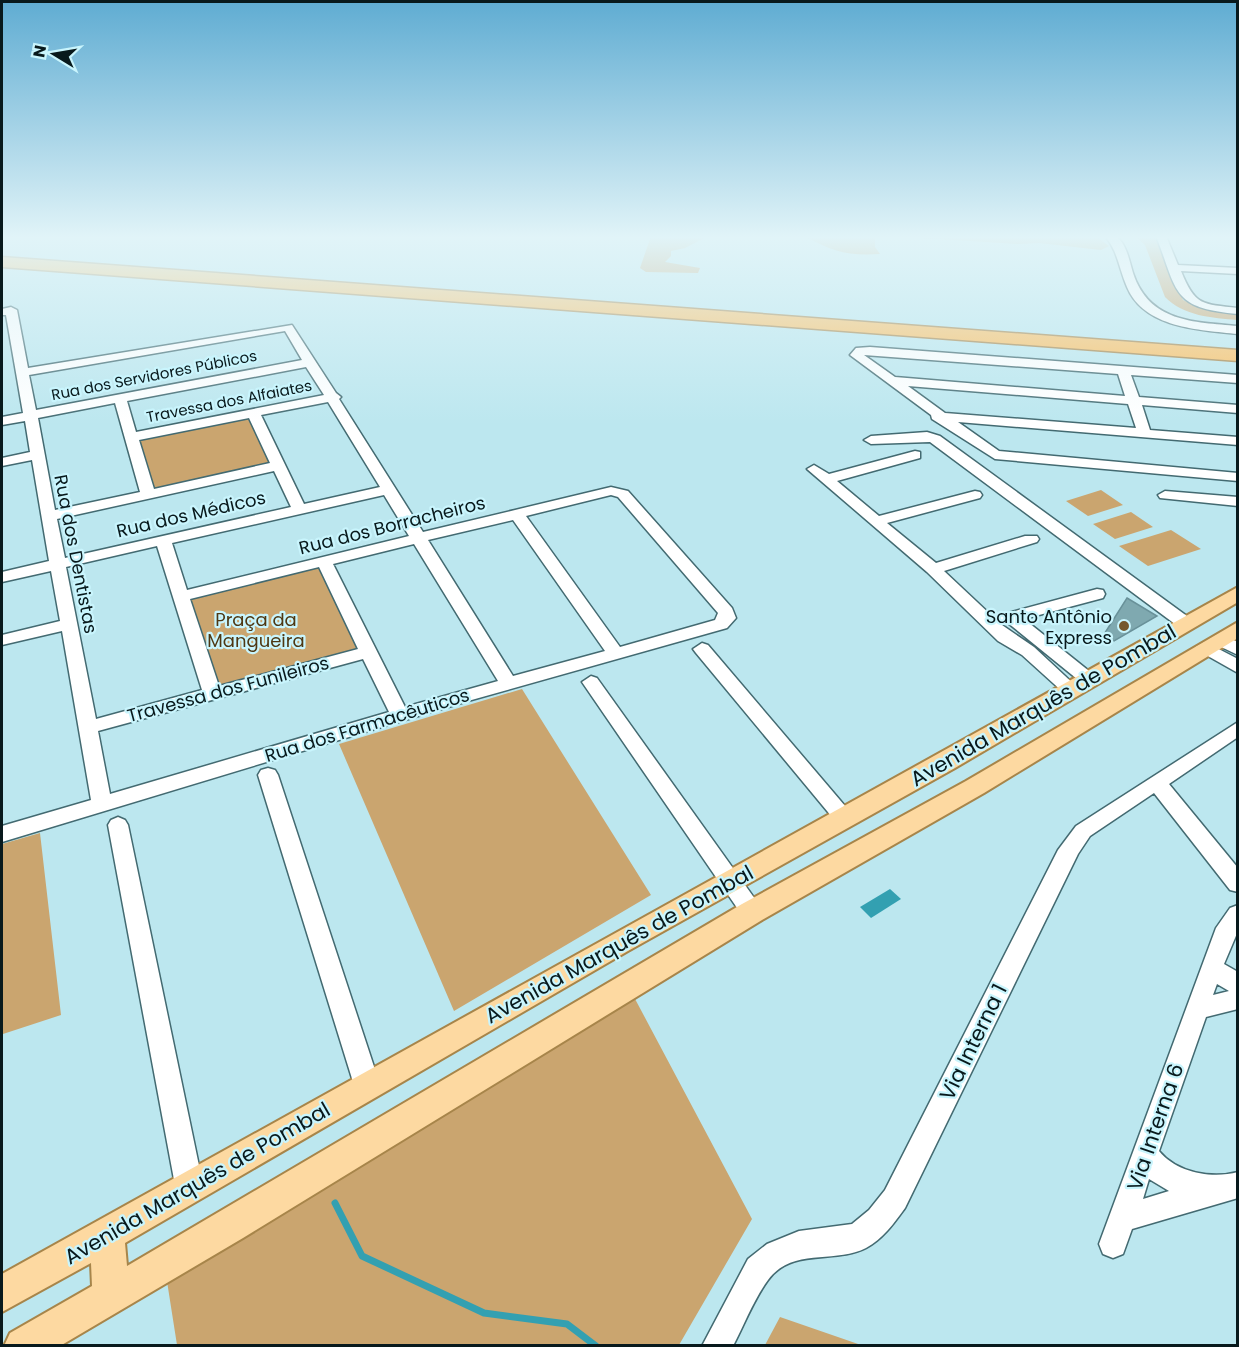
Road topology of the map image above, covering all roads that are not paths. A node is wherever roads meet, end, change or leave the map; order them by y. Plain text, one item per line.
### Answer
1 (510, 299) edge
2 (1140, 299) edge
3 (1188, 299) edge
4 (6, 311) edge
5 (1238, 311) edge
6 (1238, 330) edge
7 (9, 340) edge
8 (1238, 354) edge
9 (312, 362) junction
10 (1123, 370) junction
11 (22, 373) junction
12 (1238, 379) edge
13 (892, 381) junction
14 (334, 397) junction
15 (120, 399) junction
16 (1133, 401) junction
17 (1238, 409) edge
18 (254, 413) junction
19 (30, 416) junction
20 (937, 416) junction
21 (2, 421) edge
22 (1145, 434) junction
23 (131, 437) junction
24 (871, 440) dead end
25 (1238, 441) edge
26 (38, 455) junction
27 (915, 455) dead end
28 (2, 462) edge
29 (278, 466) junction
30 (814, 469) dead end
31 (1238, 477) edge
32 (828, 479) junction
33 (390, 489) junction
34 (148, 494) junction
35 (975, 495) dead end
36 (1165, 495) dead end
37 (1238, 502) edge
38 (299, 509) junction
39 (517, 515) junction
40 (49, 516) junction
41 (877, 521) junction
42 (420, 539) junction
43 (1031, 539) dead end
44 (163, 540) junction
45 (324, 562) junction
46 (58, 564) junction
47 (933, 569) junction
48 (2, 577) edge
49 (1238, 593) edge
50 (1097, 594) dead end
51 (181, 596) junction
52 (726, 612) joint
53 (1011, 617) junction
54 (990, 623) junction
55 (1185, 623) junction
56 (69, 624) junction
57 (1229, 637) edge
58 (2, 640) edge
59 (702, 649) dead end
60 (368, 652) junction
61 (616, 654) junction
62 (1238, 667) edge
63 (591, 682) dead end
64 (509, 684) junction
65 (1079, 684) junction
66 (212, 694) junction
67 (1037, 708) junction
68 (400, 715) junction
69 (88, 727) junction
70 (1238, 728) edge
71 (1066, 732) junction
72 (946, 762) junction
73 (268, 775) dead end
74 (1156, 783) junction
75 (975, 787) junction
76 (102, 804) junction
77 (844, 818) junction
78 (118, 825) dead end
79 (2, 834) edge
80 (730, 882) junction
81 (1238, 884) edge
82 (752, 912) junction
83 (1238, 914) edge
84 (1211, 968) junction
85 (1238, 984) edge
86 (1238, 999) edge
87 (1196, 1009) junction
88 (367, 1085) junction
89 (1146, 1156) junction
90 (189, 1185) junction
91 (1233, 1186) edge
92 (1123, 1218) junction
93 (107, 1237) junction
94 (1113, 1244) dead end
95 (2, 1294) edge
96 (111, 1294) junction
97 (23, 1346) edge
98 (717, 1346) edge

1 - 8 highway
2 - 6 street
3 - 5 street
4 - 7 street, Rua dos Dentistas
7 - 11 street, Rua dos Dentistas
9 - 11 street
9 - 14 street
9 - 15 street, Rua dos Servidores Públicos
10 - 12 street
10 - 13 street
10 - 16 street
11 - 19 street, Rua dos Dentistas
13 - 16 street
13 - 20 street
14 - 18 street, Travessa dos Alfaiates
14 - 33 street
15 - 19 street, Rua dos Servidores Públicos
15 - 23 street
16 - 17 street
16 - 22 street
18 - 23 street, Travessa dos Alfaiates
18 - 29 street
19 - 21 street, Rua dos Servidores Públicos
19 - 26 street, Rua dos Dentistas
20 - 22 street
20 - 31 street
22 - 25 street
23 - 34 street
24 - 55 street
26 - 28 street
26 - 40 street, Rua dos Dentistas
27 - 32 street
29 - 34 street
29 - 38 street
30 - 32 street
32 - 41 street
33 - 38 street, Rua dos Médicos
33 - 42 street
34 - 40 street
35 - 41 street
36 - 37 street
38 - 44 street, Rua dos Médicos
39 - 42 street, Rua dos Borracheiros
39 - 52 street, Rua dos Borracheiros
39 - 61 street
40 - 46 street, Rua dos Dentistas
41 - 47 street
42 - 45 street, Rua dos Borracheiros
42 - 64 street
43 - 47 street
44 - 46 street, Rua dos Médicos
44 - 51 street
45 - 51 street, Rua dos Borracheiros
45 - 60 street
46 - 48 street, Rua dos Médicos
46 - 56 street, Rua dos Dentistas
47 - 54 street
49 - 55 main road, Avenida Marquês de Pombal
50 - 53 street
51 - 66 street
52 - 61 street, Rua dos Farmacêuticos
53 - 54 street
53 - 65 street
54 - 65 street
55 - 65 main road, Avenida Marquês de Pombal
56 - 58 street
56 - 69 street, Rua dos Dentistas
57 - 62 street
57 - 71 main road, Avenida Marquês de Pombal
59 - 77 street
60 - 66 street, Travessa dos Funileiros
60 - 68 street
61 - 64 street, Rua dos Farmacêuticos
63 - 80 street
64 - 68 street, Rua dos Farmacêuticos
65 - 67 main road, Avenida Marquês de Pombal
66 - 69 street, Travessa dos Funileiros
67 - 71 main road
67 - 72 main road, Avenida Marquês de Pombal
68 - 76 street, Rua dos Farmacêuticos
69 - 76 street, Rua dos Dentistas
70 - 74 street, Via Interna 1
71 - 75 main road, Avenida Marquês de Pombal
72 - 75 main road
72 - 77 main road, Avenida Marquês de Pombal
73 - 88 street
74 - 81 street
74 - 98 street, Via Interna 1
75 - 82 main road, Avenida Marquês de Pombal
76 - 79 street, Rua dos Farmacêuticos
77 - 80 main road, Avenida Marquês de Pombal
78 - 90 street
80 - 82 street
80 - 88 main road, Avenida Marquês de Pombal
82 - 96 main road, Avenida Marquês de Pombal
83 - 84 street, Via Interna 6
84 - 85 street
84 - 87 street, Via Interna 6
86 - 87 street
87 - 89 street, Via Interna 6
88 - 90 main road, Avenida Marquês de Pombal
89 - 91 street
89 - 92 street, Via Interna 6
90 - 93 main road, Avenida Marquês de Pombal
91 - 92 street
92 - 94 street, Via Interna 6
93 - 95 main road, Avenida Marquês de Pombal
93 - 96 main road
96 - 97 main road, Avenida Marquês de Pombal

